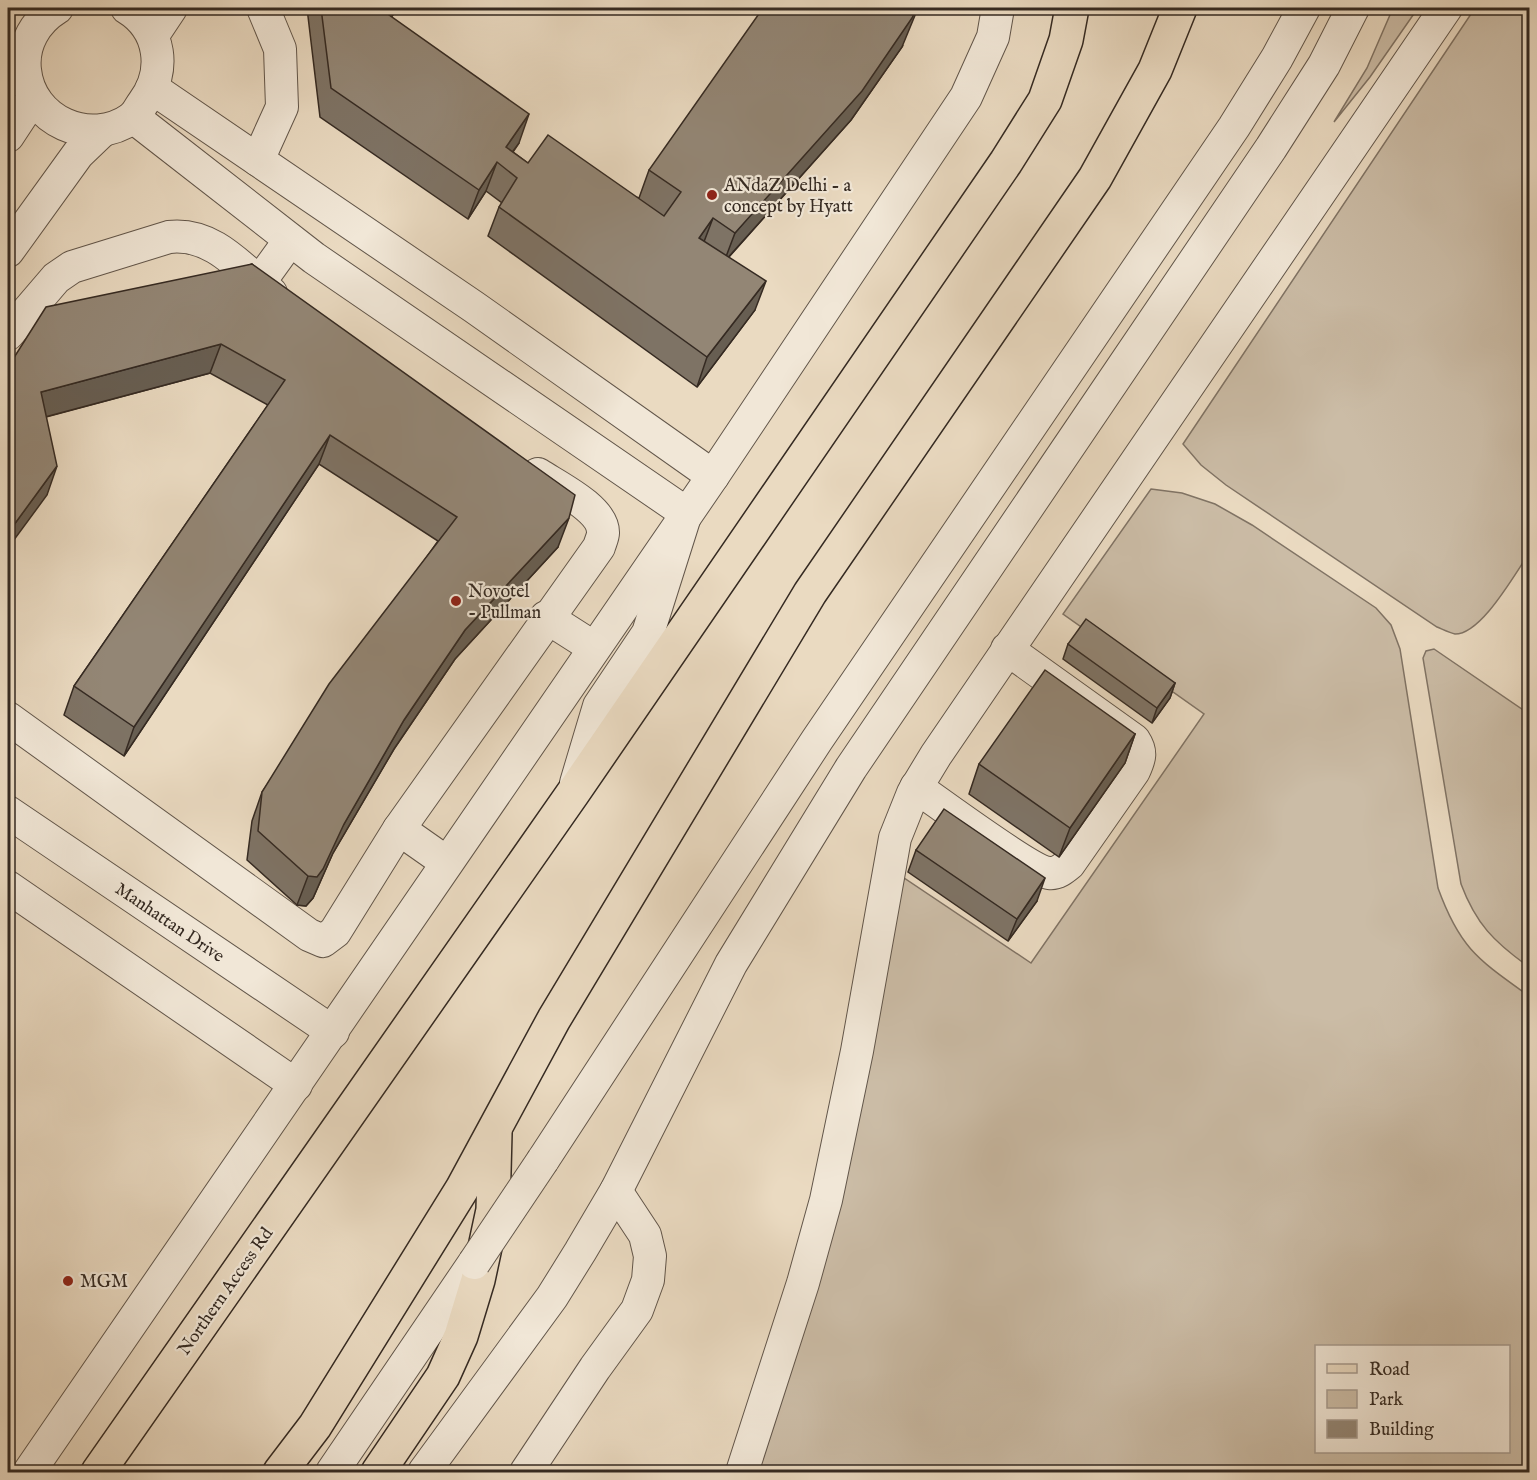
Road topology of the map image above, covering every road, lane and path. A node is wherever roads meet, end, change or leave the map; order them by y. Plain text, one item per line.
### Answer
1 (57, 8) edge
2 (127, 8) edge
3 (171, 8) edge
4 (263, 8) edge
5 (998, 8) edge
6 (1072, 8) edge
7 (1092, 8) edge
8 (1180, 8) edge
9 (1305, 8) edge
10 (1353, 8) edge
11 (1446, 8) edge
12 (153, 35) junction
13 (152, 87) junction
14 (33, 98) junction
15 (1045, 100) junction
16 (133, 117) junction
17 (102, 131) junction
18 (8, 136) edge
19 (258, 160) junction
20 (290, 240) junction
21 (8, 251) edge
22 (259, 283) junction
23 (290, 308) edge
24 (8, 334) edge
25 (511, 456) edge
26 (713, 476) junction
27 (686, 513) junction
28 (546, 617) junction
29 (593, 647) junction
30 (1007, 649) junction
31 (8, 718) edge
32 (916, 787) junction
33 (573, 793) junction
34 (8, 812) edge
35 (399, 829) junction
36 (446, 862) junction
37 (8, 887) edge
38 (333, 1032) junction
39 (296, 1085) junction
40 (495, 1128) junction
41 (616, 1191) junction
42 (29, 1473) edge
43 (98, 1473) edge
44 (280, 1473) edge
45 (332, 1473) edge
46 (378, 1473) edge
47 (423, 1473) edge
48 (526, 1473) edge
49 (742, 1473) edge

1 - 14 street
2 - 12 street
3 - 12 street
4 - 19 street
5 - 26 street
6 - 15 main road
7 - 15 main road
8 - 40 main road
9 - 45 street, bridge
10 - 41 street
11 - 30 street
12 - 13 street
13 - 16 street
13 - 19 street
14 - 17 street
14 - 18 street
15 - 33 main road, Northern Access Rd
16 - 17 street
16 - 20 street
17 - 21 street
19 - 26 street
20 - 22 street
20 - 27 street
22 - 23 street
22 - 24 street
25 - 28 street
26 - 27 street
27 - 29 street
27 - 33 street
28 - 29 street
28 - 35 street
29 - 36 street
30 - 32 street
30 - 32 street
31 - 35 street
32 - 49 street
33 - 43 main road, Northern Access Rd
34 - 38 street, Manhattan Drive
35 - 36 street
36 - 38 street
37 - 39 street
38 - 39 street
39 - 42 street
40 - 44 main road
40 - 46 main road
41 - 47 street
41 - 48 street

